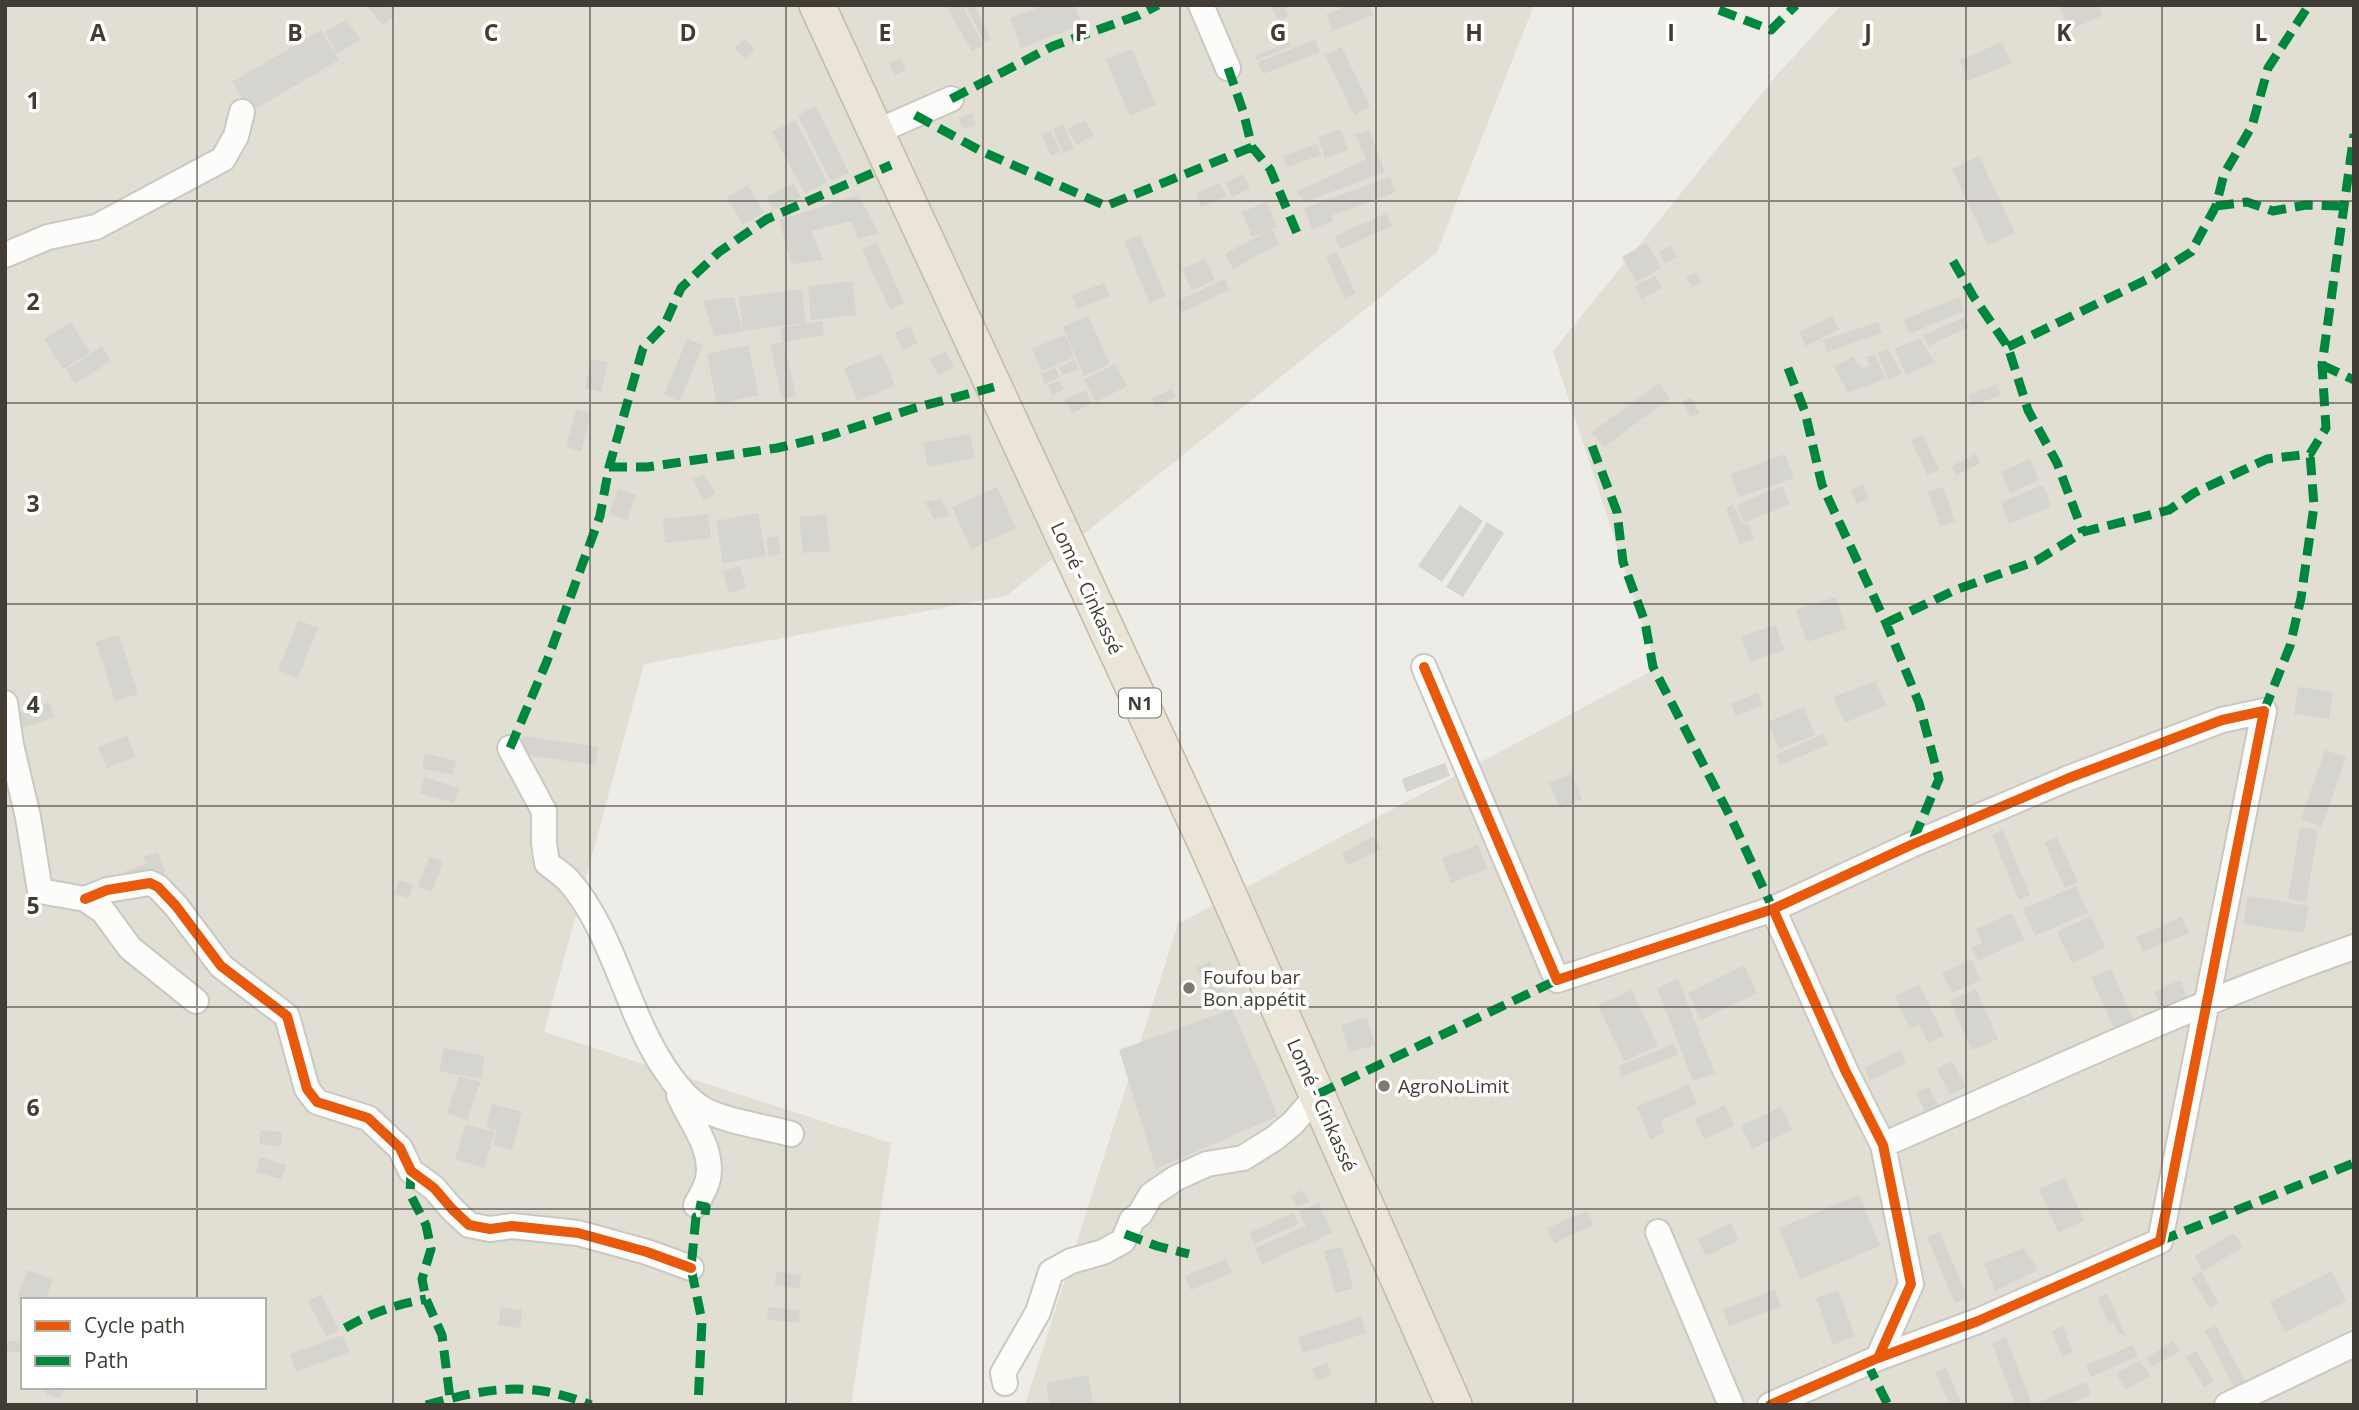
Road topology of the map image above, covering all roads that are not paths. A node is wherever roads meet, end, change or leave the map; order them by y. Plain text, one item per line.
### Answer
1 (817, 5) edge
2 (1201, 5) edge
3 (1228, 68) dead end
4 (951, 99) dead end
5 (242, 112) dead end
6 (876, 132) junction
7 (5, 255) edge
8 (1424, 667) dead end
9 (5, 703) edge
10 (8, 745) edge
11 (510, 748) dead end
12 (85, 900) junction
13 (1773, 909) junction
14 (2354, 947) edge
15 (196, 1000) dead end
16 (2206, 1004) junction
17 (671, 1079) junction
18 (1318, 1094) junction
19 (791, 1134) dead end
20 (1883, 1146) junction
21 (696, 1205) dead end
22 (1658, 1232) dead end
23 (691, 1268) dead end
24 (2354, 1344) edge
25 (1878, 1358) junction
26 (1005, 1383) dead end
27 (1454, 1405) edge
28 (1731, 1405) edge
29 (1770, 1405) edge
30 (2227, 1405) edge

1 - 6 highway, Lomé - Cinkassé / N1
2 - 3 street
4 - 6 street
5 - 7 street
6 - 18 highway, Lomé - Cinkassé / N1
8 - 13 street
9 - 10 street
10 - 12 street
11 - 17 street
12 - 15 street
12 - 23 street
13 - 16 street
13 - 20 street
14 - 16 street
16 - 20 street
16 - 25 street
17 - 19 street
17 - 21 street
18 - 26 street
18 - 27 highway, Lomé - Cinkassé / N1
20 - 25 street
22 - 28 street
24 - 30 street
25 - 29 street

